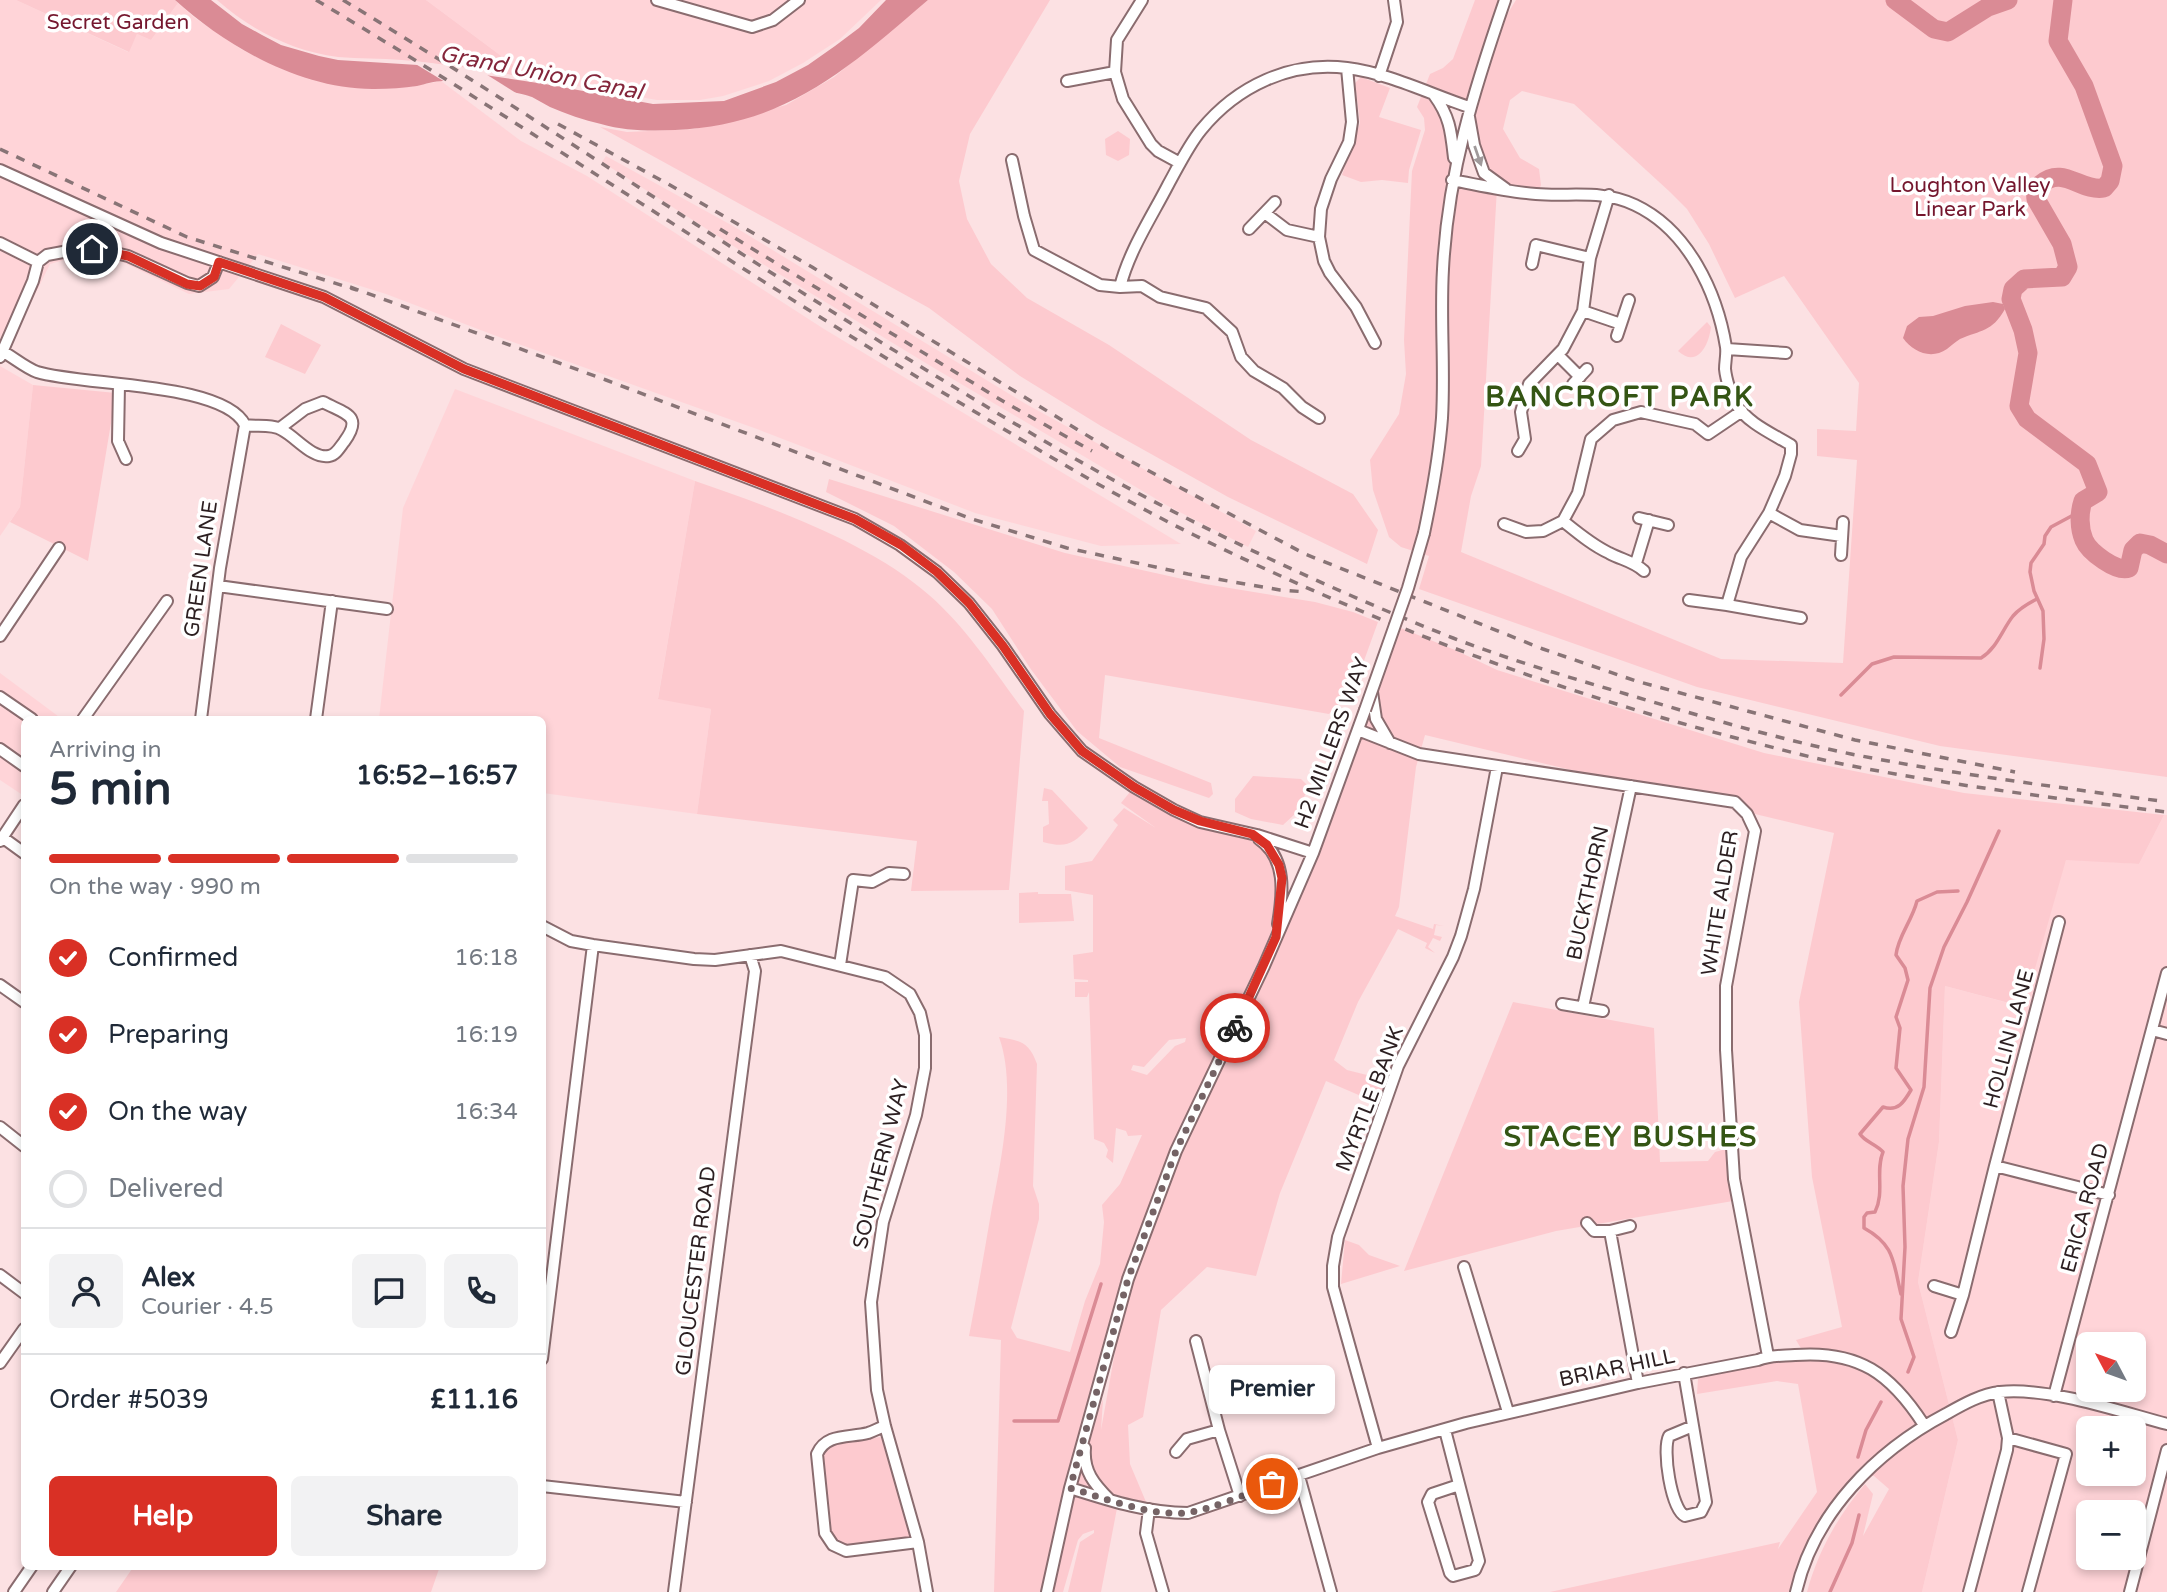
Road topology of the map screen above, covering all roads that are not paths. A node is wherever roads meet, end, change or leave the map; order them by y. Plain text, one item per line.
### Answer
1 (657, 0) edge
2 (799, 0) edge
3 (1142, 0) edge
4 (1394, 0) edge
5 (1505, 0) edge
6 (1347, 68) junction
7 (1115, 72) junction
8 (1379, 76) junction
9 (1068, 81) dead end
10 (1434, 95) junction
11 (1469, 109) junction
12 (1012, 160) dead end
13 (1180, 163) junction
14 (1455, 167) junction
15 (0, 170) edge
16 (1452, 180) junction
17 (1507, 190) junction
18 (1609, 195) junction
19 (1275, 202) dead end
20 (1266, 214) junction
21 (1249, 229) dead end
22 (1319, 237) junction
23 (0, 243) edge
24 (1590, 258) junction
25 (38, 262) junction
26 (219, 262) junction
27 (1532, 264) dead end
28 (1120, 286) junction
29 (1629, 300) dead end
30 (1583, 311) junction
31 (1376, 343) dead end
32 (1727, 349) junction
33 (1, 353) edge
34 (1786, 353) dead end
35 (1558, 355) junction
36 (1580, 377) dead end
37 (119, 385) junction
38 (1742, 411) junction
39 (1320, 418) dead end
40 (245, 425) junction
41 (280, 428) junction
42 (1518, 452) dead end
43 (126, 459) dead end
44 (1769, 513) junction
45 (1563, 521) junction
46 (1843, 522) dead end
47 (1504, 524) dead end
48 (1668, 525) dead end
49 (1842, 536) junction
50 (59, 548) dead end
51 (1841, 555) dead end
52 (218, 586) junction
53 (1689, 600) dead end
54 (167, 601) dead end
55 (332, 601) junction
56 (1727, 606) junction
57 (387, 609) dead end
58 (1801, 618) dead end
59 (0, 636) edge
60 (1372, 692) junction
61 (0, 697) edge
62 (28, 716) edge
63 (85, 716) edge
64 (201, 716) edge
65 (316, 716) edge
66 (1358, 730) junction
67 (1390, 743) junction
68 (0, 749) edge
69 (21, 764) edge
70 (1497, 767) junction
71 (1631, 786) junction
72 (21, 809) edge
73 (1252, 834) junction
74 (1, 839) edge
75 (21, 851) edge
76 (1313, 853) junction
77 (904, 874) dead end
78 (2059, 922) dead end
79 (546, 928) edge
80 (1276, 937) junction
81 (593, 946) junction
82 (750, 956) junction
83 (840, 965) junction
84 (2167, 973) edge
85 (0, 985) edge
86 (21, 1000) edge
87 (1562, 1004) dead end
88 (1583, 1007) junction
89 (1603, 1011) dead end
90 (2152, 1030) junction
91 (2167, 1034) edge
92 (0, 1127) edge
93 (21, 1144) edge
94 (1995, 1166) junction
95 (2109, 1195) junction
96 (1587, 1223) dead end
97 (1630, 1226) dead end
98 (1610, 1231) junction
99 (1464, 1267) dead end
100 (0, 1275) edge
101 (1934, 1286) dead end
102 (21, 1291) edge
103 (1963, 1295) junction
104 (546, 1327) edge
105 (1951, 1332) dead end
106 (21, 1333) edge
107 (1196, 1341) dead end
108 (1768, 1356) junction
109 (0, 1363) edge
110 (1684, 1373) junction
111 (1638, 1383) junction
112 (1998, 1392) junction
113 (2054, 1396) junction
114 (1508, 1412) junction
115 (1086, 1424) junction
116 (2167, 1424) edge
117 (1924, 1425) junction
118 (885, 1426) junction
119 (1693, 1426) junction
120 (1219, 1430) junction
121 (1445, 1430) junction
122 (2008, 1438) junction
123 (1378, 1448) junction
124 (2167, 1450) edge
125 (1176, 1452) dead end
126 (1299, 1476) junction
127 (1458, 1485) junction
128 (546, 1486) edge
129 (1070, 1488) junction
130 (1240, 1496) junction
131 (1111, 1500) junction
132 (686, 1502) junction
133 (1149, 1509) junction
134 (918, 1542) junction
135 (29, 1570) edge
136 (68, 1570) edge
137 (14, 1592) edge
138 (53, 1592) edge
139 (674, 1592) edge
140 (927, 1592) edge
141 (1047, 1592) edge
142 (1163, 1592) edge
143 (1331, 1592) edge
144 (1796, 1592) edge
145 (1969, 1592) edge
146 (2028, 1592) edge
147 (2130, 1592) edge

1 - 2 street
3 - 7 street
4 - 8 street
5 - 11 street, H2 MILLERS WAY
6 - 8 street
6 - 13 street
6 - 22 street
7 - 9 street
7 - 13 street
8 - 10 street
10 - 11 street
10 - 14 street
11 - 14 street, H2 MILLERS WAY
11 -> 17 street
12 - 28 street
13 - 28 street
14 - 16 street, H2 MILLERS WAY
15 - 26 street
16 - 17 street
16 - 60 street, H2 MILLERS WAY, bridge
17 - 18 street
18 - 24 street
18 - 32 street
19 - 20 street
20 - 21 street
20 - 22 street
22 - 31 street
23 - 25 street
24 - 27 street
24 - 30 street
25 - 26 street
25 - 33 street
26 - 73 street
28 - 39 street
29 - 30 street
30 - 35 street
32 - 34 street
32 - 38 street
33 - 37 street
35 - 36 street
35 - 42 street
37 - 40 street
37 - 43 street
38 - 44 street
38 - 45 street
40 - 41 street
40 - 52 street, GREEN LANE
41 - 41 street
44 - 49 street
44 - 56 street
45 - 47 street
45 - 48 street
46 - 49 street
49 - 51 street
50 - 59 street
52 - 55 street
52 - 64 street, GREEN LANE
53 - 56 street
54 - 63 street
55 - 57 street
55 - 65 street
56 - 58 street
60 - 66 street, H2 MILLERS WAY, bridge
60 - 67 street
61 - 62 street
66 - 67 street, WHITE ALDER
66 - 76 street, H2 MILLERS WAY
67 - 70 street, WHITE ALDER
68 - 69 street
70 - 71 street, WHITE ALDER
70 - 123 street, MYRTLE BANK
71 - 88 street, BUCKTHORN
71 - 108 street, WHITE ALDER
72 - 74 street
73 - 76 street
73 - 80 street
74 - 75 street
76 - 80 street, H2 MILLERS WAY
77 - 83 street
78 - 94 street, HOLLIN LANE
79 - 81 street, SOUTHERN WAY
80 - 115 street, H2 MILLERS WAY
81 - 82 street, SOUTHERN WAY
81 - 104 street
82 - 83 street, SOUTHERN WAY
82 - 132 street, GLOUCESTER ROAD
83 - 118 street, SOUTHERN WAY
84 - 90 street, ERICA ROAD
85 - 86 street
87 - 88 street
88 - 89 street
90 - 91 street
90 - 95 street, ERICA ROAD
92 - 93 street
94 - 95 street
94 - 103 street, HOLLIN LANE
95 - 113 street, ERICA ROAD
96 - 98 street
97 - 98 street
98 - 111 street
99 - 114 street
100 - 102 street
101 - 103 street
103 - 105 street, HOLLIN LANE
106 - 109 street
107 - 120 street
108 - 110 street, BRIAR HILL
108 - 117 street, BRIAR HILL
110 - 111 street, BRIAR HILL
110 - 119 street
111 - 114 street, BRIAR HILL
112 - 113 street
112 - 117 street
112 - 122 street
113 - 116 street
114 - 121 street, BRIAR HILL
115 - 129 street, H2 MILLERS WAY
115 - 131 street
117 - 144 street
118 - 134 street, SOUTHERN WAY
118 - 134 street
119 - 119 street
120 - 125 street
120 - 130 street
121 - 123 street, BRIAR HILL
121 - 127 street
122 - 145 street
122 - 146 street
123 - 126 street, BRIAR HILL
124 - 147 street
126 - 130 street, BRIAR HILL
126 - 143 street
127 - 127 street
128 - 132 street
129 - 131 street, BRIAR HILL
129 - 141 street, H2 MILLERS WAY
130 - 133 street, BRIAR HILL
131 - 133 street, BRIAR HILL
132 - 139 street, GLOUCESTER ROAD
133 - 142 street
134 - 140 street, SOUTHERN WAY
135 - 137 street
136 - 138 street

